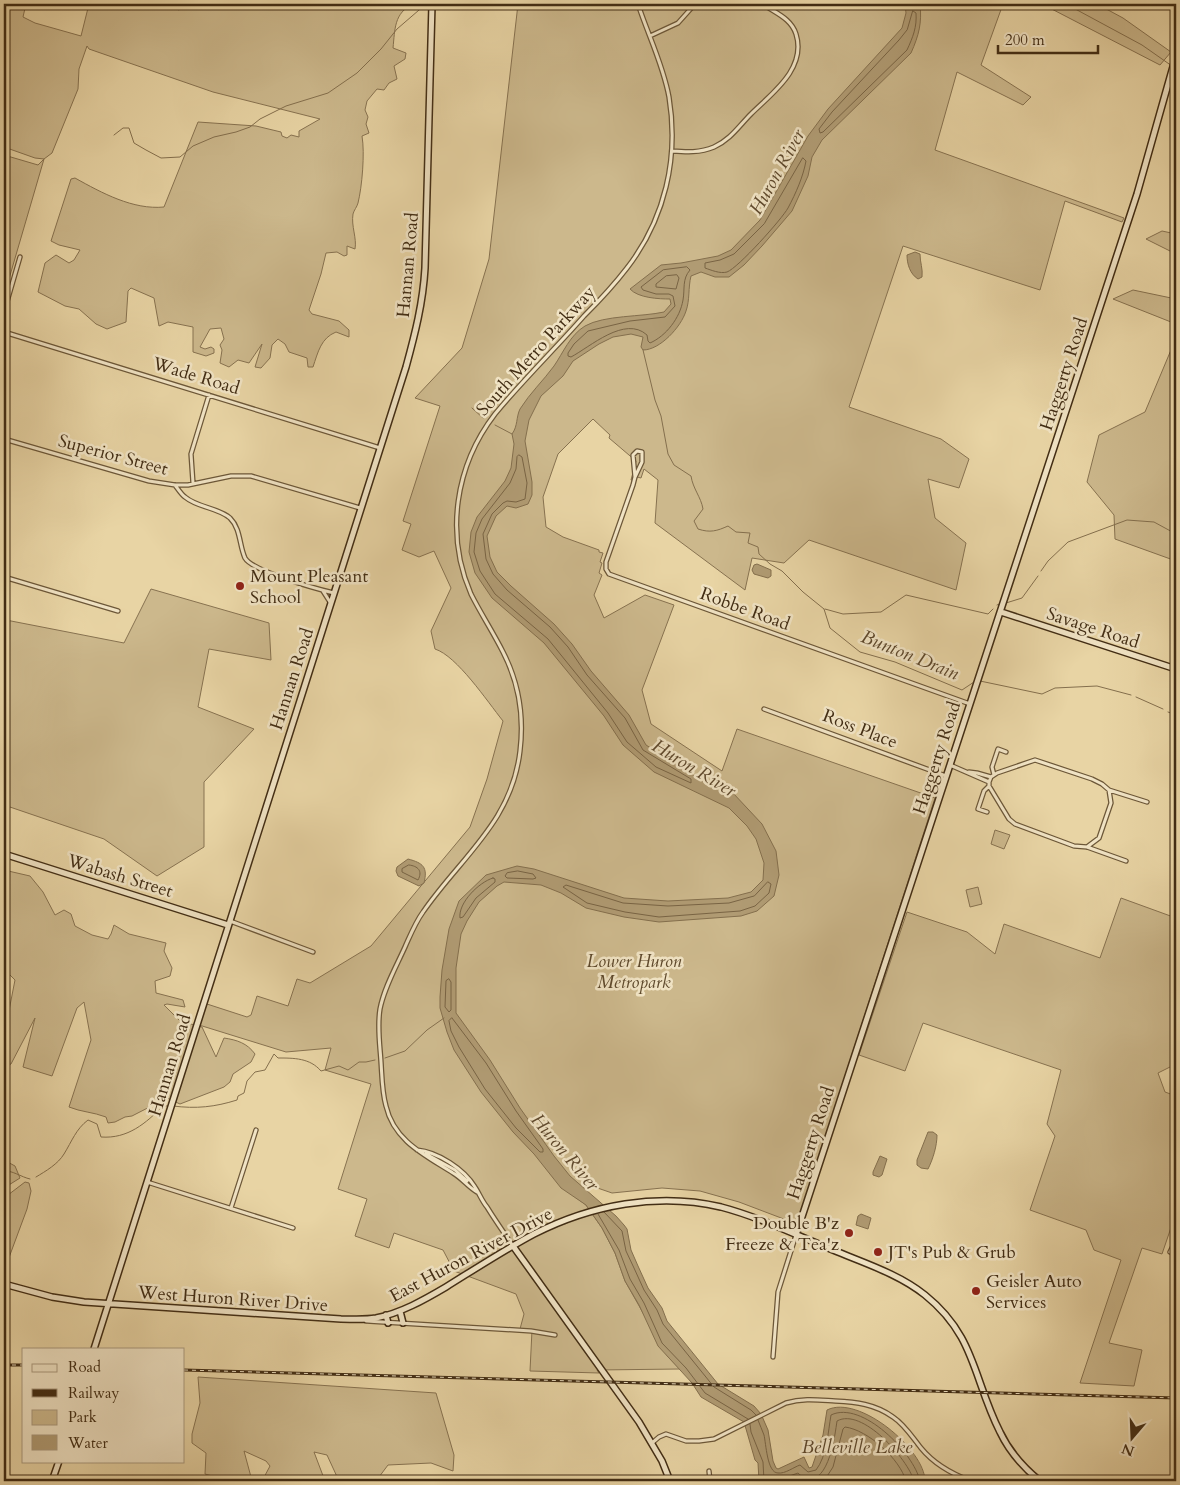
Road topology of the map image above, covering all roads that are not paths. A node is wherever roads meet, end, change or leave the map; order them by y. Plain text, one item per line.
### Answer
1 (432, 4) edge
2 (638, 4) edge
3 (695, 4) edge
4 (763, 4) edge
5 (650, 36) junction
6 (1176, 56) edge
7 (672, 151) junction
8 (20, 256) dead end
9 (4, 312) edge
10 (4, 332) edge
11 (209, 395) junction
12 (4, 440) edge
13 (380, 448) junction
14 (635, 477) junction
15 (193, 483) junction
16 (175, 485) junction
17 (360, 508) junction
18 (4, 577) edge
19 (323, 590) junction
20 (334, 593) junction
21 (331, 603) junction
22 (118, 611) dead end
23 (1001, 612) junction
24 (1176, 670) edge
25 (970, 704) junction
26 (764, 709) dead end
27 (1006, 752) dead end
28 (950, 765) junction
29 (946, 776) junction
30 (991, 778) junction
31 (989, 786) junction
32 (1109, 790) junction
33 (1148, 802) dead end
34 (987, 812) dead end
35 (1087, 847) junction
36 (4, 854) edge
37 (1126, 861) dead end
38 (229, 923) junction
39 (313, 952) dead end
40 (256, 1130) dead end
41 (417, 1150) junction
42 (147, 1182) junction
43 (477, 1192) junction
44 (231, 1208) junction
45 (293, 1228) dead end
46 (796, 1235) junction
47 (1176, 1240) edge
48 (513, 1246) junction
49 (1170, 1252) dead end
50 (4, 1284) edge
51 (108, 1305) junction
52 (400, 1311) junction
53 (386, 1315) junction
54 (356, 1320) junction
55 (388, 1323) junction
56 (403, 1323) junction
57 (555, 1335) dead end
58 (94, 1348) edge
59 (773, 1357) dead end
60 (652, 1443) junction
61 (59, 1462) edge
62 (709, 1471) dead end
63 (52, 1481) edge
64 (670, 1481) edge
65 (710, 1481) edge
66 (971, 1481) edge
67 (1040, 1481) edge

1 - 13 street, Hannan Road
2 - 5 street, South Metro Parkway
3 - 5 street
4 - 7 street
5 - 7 street, South Metro Parkway
6 - 23 street, Haggerty Road
7 - 41 street, South Metro Parkway
8 - 9 street
10 - 11 street, Wade Road
11 - 13 street, Wade Road
11 - 15 street
12 - 16 street, Superior Street
13 - 17 street, Hannan Road
14 - 14 street, Robbe Road
14 - 25 street, Robbe Road
15 - 16 street, Superior Street
15 - 17 street, Superior Street
16 - 19 street
17 - 20 street, Hannan Road
18 - 22 street
19 - 20 street
19 - 21 street
20 - 21 street, Hannan Road
21 - 38 street, Hannan Road
23 - 24 street, Savage Road
23 - 25 street, Haggerty Road
25 - 28 street, Haggerty Road
26 - 29 street, Ross Place
27 - 30 street
28 - 29 street, Haggerty Road
28 - 30 street
29 - 46 street, Haggerty Road
30 - 31 street
30 - 32 street
31 - 34 street
31 - 35 street
32 - 33 street
32 - 35 street
35 - 37 street
36 - 38 street, Wabash Street
38 - 39 street, Wabash Street
38 - 42 street, Hannan Road
40 - 44 street
41 - 43 street, South Metro Parkway
41 - 43 street, South Metro Parkway
42 - 44 street
42 - 51 street, Hannan Road
43 - 48 street, South Metro Parkway
44 - 45 street
46 - 48 street, East Huron River Drive
46 - 59 street, Haggerty Road
46 - 67 street, East Huron River Drive
47 - 49 street
48 - 52 street, East Huron River Drive
48 - 60 street
50 - 51 street, West Huron River Drive
51 - 54 street, West Huron River Drive
51 - 58 street, Hannan Road
52 - 53 street, East Huron River Drive
52 - 56 street
53 - 54 street, East Huron River Drive
53 - 55 street
54 - 55 street
55 - 56 street
56 - 57 street
60 - 64 street
60 - 66 street
61 - 63 street
62 - 65 street

